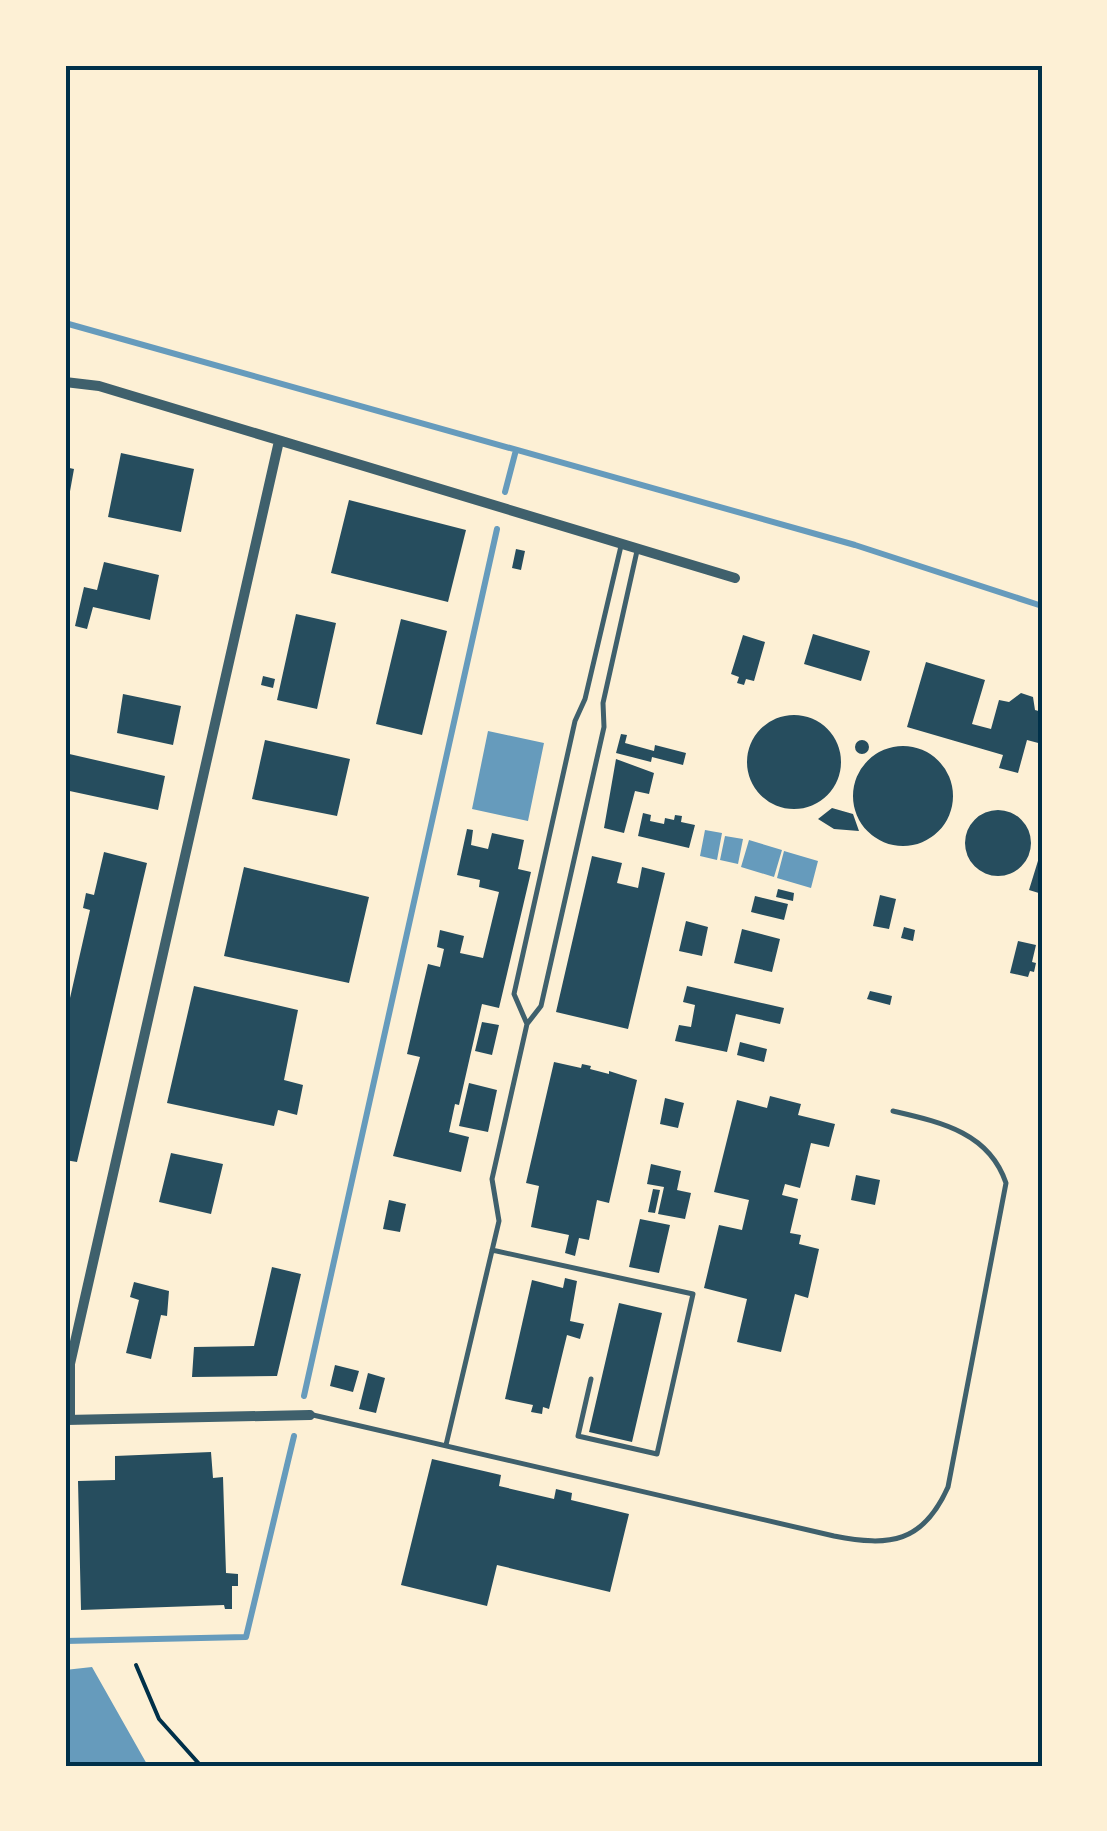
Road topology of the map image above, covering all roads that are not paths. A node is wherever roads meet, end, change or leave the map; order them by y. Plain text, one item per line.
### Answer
1 (65, 382) edge
2 (278, 441) junction
3 (622, 544) junction
4 (638, 548) junction
5 (734, 578) dead end
6 (528, 1024) junction
7 (893, 1112) dead end
8 (492, 1250) junction
9 (591, 1379) dead end
10 (310, 1415) joint
11 (68, 1420) edge
12 (446, 1445) junction

1 - 2 street
2 - 3 street
2 - 11 street
3 - 4 street
3 - 6 lane
4 - 5 street
4 - 6 lane
6 - 8 lane
7 - 12 lane
8 - 9 lane
8 - 12 lane
10 - 11 street
10 - 12 lane

